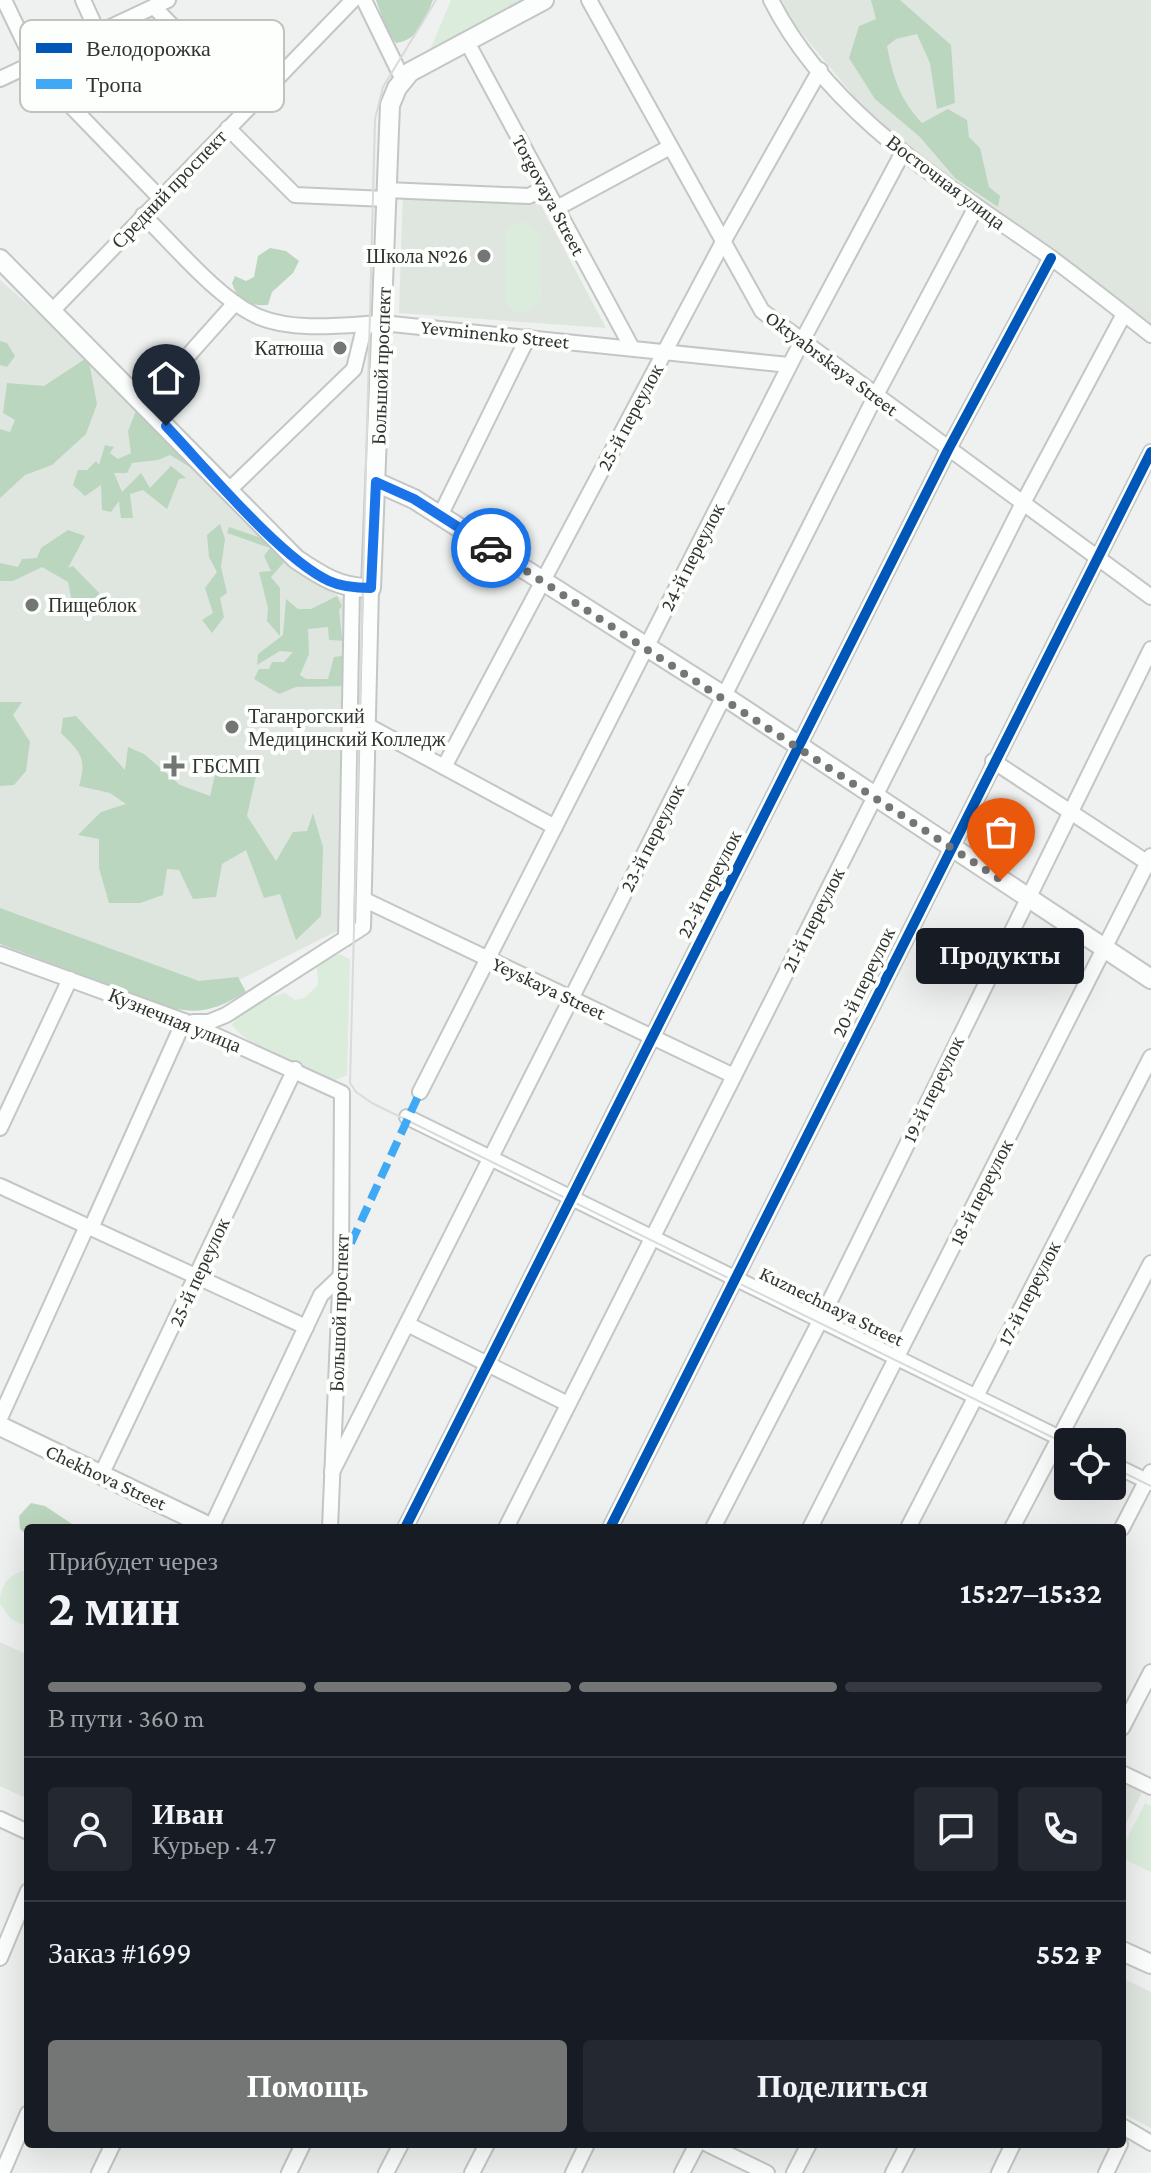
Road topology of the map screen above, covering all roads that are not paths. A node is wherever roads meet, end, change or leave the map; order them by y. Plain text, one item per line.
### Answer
1 (4, 0) edge
2 (83, 0) edge
3 (168, 0) edge
4 (353, 0) edge
5 (364, 0) edge
6 (544, 0) edge
7 (589, 0) edge
8 (771, 0) edge
9 (154, 7) junction
10 (92, 20) edge
11 (126, 20) edge
12 (167, 20) edge
13 (20, 35) edge
14 (467, 42) junction
15 (20, 69) edge
16 (820, 70) junction
17 (284, 71) edge
18 (0, 79) edge
19 (403, 80) junction
20 (77, 112) edge
21 (244, 112) edge
22 (228, 128) junction
23 (670, 147) junction
24 (903, 152) junction
25 (545, 187) junction
26 (386, 194) junction
27 (160, 198) junction
28 (976, 207) junction
29 (557, 208) junction
30 (143, 215) junction
31 (723, 242) junction
32 (1051, 258) junction
33 (0, 259) edge
34 (235, 303) junction
35 (52, 311) junction
36 (1124, 314) junction
37 (376, 324) junction
38 (1151, 335) edge
39 (528, 337) junction
40 (801, 343) junction
41 (632, 348) junction
42 (663, 354) junction
43 (789, 365) junction
44 (875, 397) junction
45 (145, 404) junction
46 (948, 450) junction
47 (1151, 452) edge
48 (376, 482) junction
49 (228, 491) junction
50 (1023, 503) junction
51 (440, 516) junction
52 (1095, 556) junction
53 (543, 581) junction
54 (352, 588) junction
55 (371, 588) junction
56 (1151, 597) edge
57 (647, 646) junction
58 (1151, 649) edge
59 (724, 696) junction
60 (370, 727) junction
61 (799, 746) junction
62 (993, 761) junction
63 (444, 767) junction
64 (875, 796) junction
65 (1069, 812) junction
66 (555, 827) junction
67 (950, 847) junction
68 (1150, 861) edge
69 (1026, 897) junction
70 (365, 900) junction
71 (346, 938) junction
72 (1104, 948) junction
73 (0, 954) edge
74 (488, 959) junction
75 (70, 979) junction
76 (1151, 979) edge
77 (571, 998) junction
78 (226, 1015) junction
79 (184, 1021) junction
80 (652, 1037) junction
81 (228, 1041) junction
82 (1151, 1057) edge
83 (295, 1069) junction
84 (734, 1076) junction
85 (420, 1092) dead end
86 (344, 1097) joint
87 (407, 1117) dead end
88 (0, 1128) edge
89 (491, 1158) junction
90 (0, 1186) edge
91 (571, 1198) junction
92 (89, 1227) junction
93 (652, 1237) junction
94 (1151, 1263) edge
95 (341, 1276) junction
96 (197, 1277) junction
97 (737, 1280) junction
98 (820, 1321) junction
99 (407, 1324) junction
100 (306, 1327) junction
101 (897, 1358) junction
102 (488, 1364) junction
103 (976, 1397) junction
104 (568, 1404) junction
105 (0, 1418) edge
106 (0, 1426) edge
107 (1069, 1428) edge
108 (1054, 1436) edge
109 (1054, 1456) edge
110 (1126, 1470) edge
111 (332, 1472) junction
112 (101, 1475) junction
113 (1150, 1479) edge
114 (204, 1524) edge
115 (214, 1524) edge
116 (330, 1524) edge
117 (407, 1524) edge
118 (508, 1524) edge
119 (612, 1524) edge
120 (715, 1524) edge
121 (812, 1524) edge
122 (910, 1524) edge
123 (1014, 1524) edge
124 (1124, 1524) edge
125 (1151, 1672) edge
126 (1126, 1720) edge
127 (1126, 1775) edge
128 (1151, 1787) edge
129 (0, 1819) edge
130 (24, 1830) edge
131 (24, 1901) edge
132 (1126, 1953) edge
133 (0, 1958) edge
134 (1151, 1964) edge
135 (24, 2123) edge
136 (1126, 2136) edge
137 (1151, 2143) edge
138 (111, 2148) edge
139 (301, 2148) edge
140 (399, 2148) edge
141 (485, 2148) edge
142 (585, 2148) edge
143 (695, 2148) edge
144 (715, 2148) edge
145 (807, 2148) edge
146 (906, 2148) edge
147 (1011, 2148) edge
148 (1117, 2148) edge
149 (5, 2170) edge
150 (99, 2173) edge
151 (289, 2173) edge
152 (386, 2173) edge
153 (472, 2173) edge
154 (573, 2173) edge
155 (682, 2173) edge
156 (767, 2173) edge
157 (794, 2173) edge
158 (893, 2173) edge
159 (999, 2173) edge
160 (1106, 2173) edge

1 - 13 street
2 - 10 street
3 - 9 street
4 - 17 street, Средний проспект
5 - 19 street
6 - 14 main road
7 - 23 street, Oktyabrskaya Street
8 - 16 street, Восточная улица
9 - 11 street
9 - 12 street
14 - 19 main road
14 - 25 street, Torgovaya Street
15 - 18 street
16 - 24 street, Восточная улица
16 - 31 street, 25-й переулок
19 - 26 main road, Большой проспект
20 - 27 street
21 - 22 street, Средний проспект
22 - 26 street
22 - 27 street, Средний проспект
23 - 29 street
23 - 31 street, Oktyabrskaya Street
24 - 28 street, Восточная улица
24 - 40 street, 24-й переулок
25 - 26 street
25 - 29 street, Torgovaya Street
26 - 37 main road, Большой проспект
27 - 30 street, Средний проспект
28 - 32 street, Восточная улица
28 - 44 street, 23-й переулок
29 - 41 street, Torgovaya Street
30 - 34 street, Yevminenko Street
30 - 35 street, Средний проспект
31 - 40 street, Oktyabrskaya Street
31 - 42 street, 25-й переулок
32 - 36 street, Восточная улица
32 - 46 street, 22-й переулок
33 - 35 main road
34 - 37 street, Yevminenko Street
34 - 45 street
35 - 45 main road
36 - 38 street, Восточная улица
36 - 50 street, 21-й переулок
37 - 39 street, Yevminenko Street
37 - 48 main road, Большой проспект
37 - 49 street
39 - 41 street, Yevminenko Street
39 - 51 street
40 - 43 street, 24-й переулок
40 - 44 street, Oktyabrskaya Street
41 - 42 street, Yevminenko Street
42 - 43 street, Yevminenko Street
42 - 53 street, 25-й переулок
43 - 57 street, 24-й переулок
44 - 46 street, Oktyabrskaya Street
44 - 59 street, 23-й переулок
45 - 49 main road
46 - 50 street, Oktyabrskaya Street
46 - 61 street, 22-й переулок
47 - 52 street, 20-й переулок
48 - 51 main road
48 - 55 main road, Большой проспект
49 - 54 main road
50 - 52 street, Oktyabrskaya Street
50 - 64 street, 21-й переулок
51 - 53 main road
52 - 56 street, Oktyabrskaya Street
52 - 62 street, 20-й переулок
53 - 57 main road
53 - 63 street, 25-й переулок
54 - 55 main road
54 - 71 street
55 - 60 street, Большой проспект
57 - 59 main road
57 - 66 street, 24-й переулок
58 - 65 street, 19-й переулок
59 - 61 main road
59 - 77 street, 23-й переулок
60 - 63 street
60 - 70 street, Большой проспект
61 - 64 main road
61 - 80 street, 22-й переулок
62 - 65 street
62 - 67 street, 20-й переулок
63 - 66 street
64 - 67 main road
64 - 84 street, 21-й переулок
65 - 68 street
65 - 69 street, 19-й переулок
66 - 74 street, 24-й переулок
67 - 69 main road
67 - 97 street, 20-й переулок
68 - 72 street, 18-й переулок
69 - 72 main road
69 - 98 street, 19-й переулок
70 - 71 street, Большой проспект
70 - 74 street, Yeyskaya Street
71 - 78 street, Большой проспект
72 - 76 main road
72 - 101 street, 18-й переулок
73 - 75 street, Кузнечная улица
74 - 77 street, Yeyskaya Street
74 - 85 street, 24-й переулок
75 - 79 street, Кузнечная улица
75 - 88 street
77 - 80 street, Yeyskaya Street
77 - 89 street, 23-й переулок
78 - 79 street, Большой проспект
78 - 81 street
79 - 81 street, Кузнечная улица
79 - 92 street
80 - 84 street, Yeyskaya Street
80 - 91 street, 22-й переулок
81 - 83 street, Кузнечная улица
82 - 103 street, 17-й переулок
83 - 86 street, Кузнечная улица
83 - 96 street, 25-й переулок
84 - 93 street, 21-й переулок
86 - 95 street, Большой проспект
87 - 89 street, Kuznechnaya Street
89 - 91 street, Kuznechnaya Street
89 - 99 street, 23-й переулок
90 - 92 street
91 - 93 street, Kuznechnaya Street
91 - 102 street, 22-й переулок
92 - 96 street
92 - 105 street
93 - 97 street, Kuznechnaya Street
93 - 104 street, 21-й переулок
94 - 107 street
95 - 100 street
95 - 111 street, Большой проспект
96 - 100 street
96 - 112 street, 25-й переулок
97 - 98 street, Kuznechnaya Street
97 - 119 street, 20-й переулок
98 - 101 street, Kuznechnaya Street
98 - 120 street, 19-й переулок
99 - 102 street
99 - 111 street, 23-й переулок
100 - 115 street
101 - 103 street, Kuznechnaya Street
101 - 121 street, 18-й переулок
102 - 104 street
102 - 117 street, 22-й переулок
103 - 108 street, Kuznechnaya Street
103 - 122 street, 17-й переулок
104 - 118 street, 21-й переулок
106 - 112 main road, Chekhova Street
109 - 123 street
110 - 113 street
111 - 116 street, Большой проспект
112 - 114 main road, Chekhova Street
113 - 124 street
125 - 126 street
127 - 128 street
129 - 130 street
131 - 133 street
132 - 134 main road
135 - 149 street
136 - 137 street
138 - 150 street
139 - 151 street
140 - 152 street
141 - 153 street
142 - 154 street
143 - 155 street
144 - 156 street
145 - 157 street
146 - 158 street
147 - 159 street
148 - 160 street

